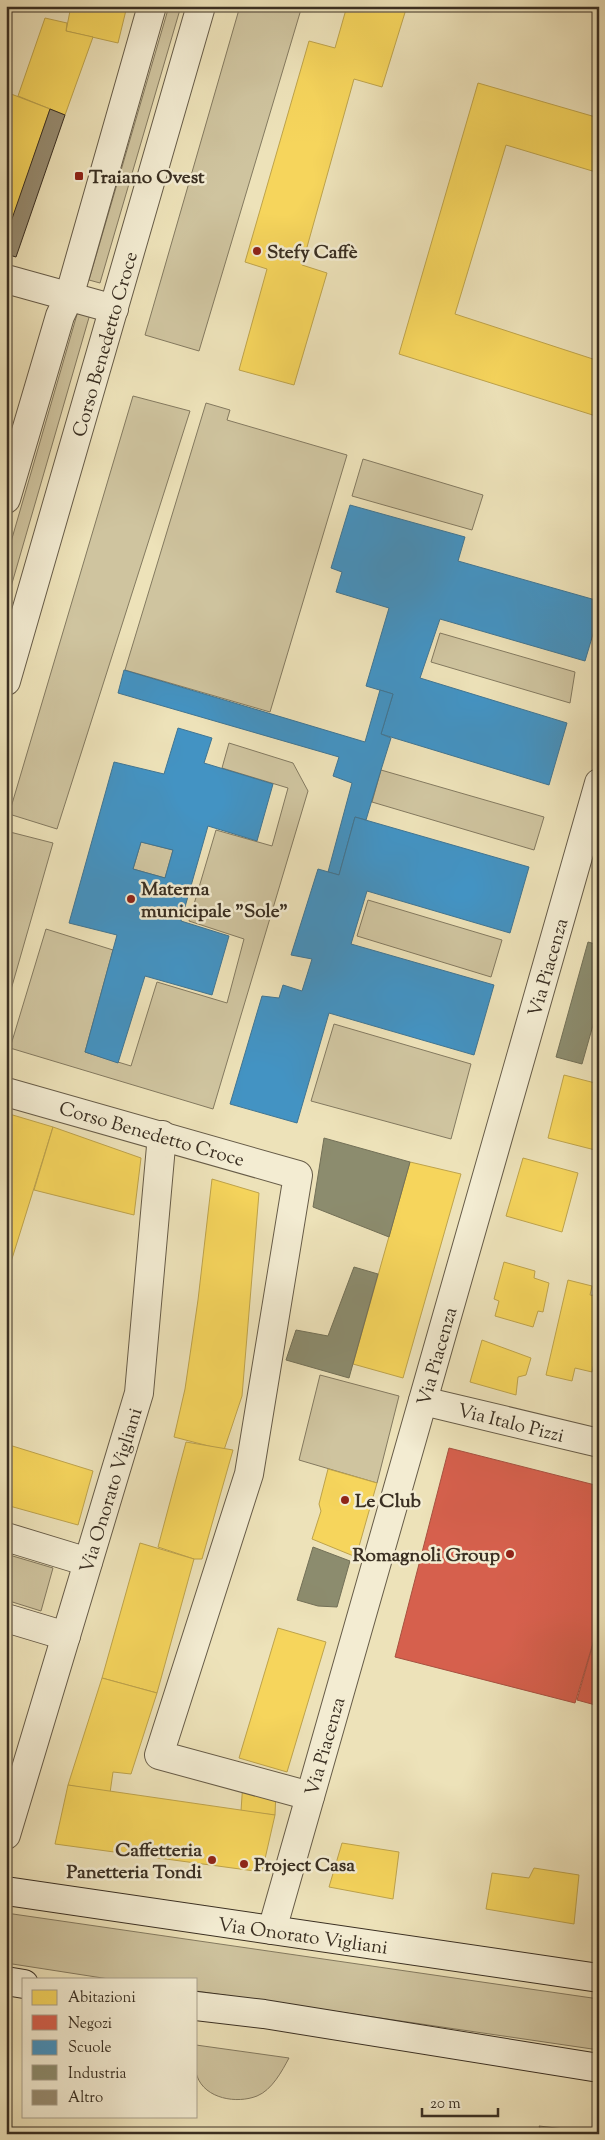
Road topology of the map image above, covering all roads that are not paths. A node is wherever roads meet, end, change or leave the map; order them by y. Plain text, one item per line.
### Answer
1 (152, 6) edge
2 (201, 6) edge
3 (6, 279) edge
4 (69, 297) junction
5 (114, 309) junction
6 (6, 499) edge
7 (6, 681) edge
8 (599, 783) edge
9 (589, 855) edge
10 (6, 1092) edge
11 (162, 1135) junction
12 (423, 1401) junction
13 (599, 1443) edge
14 (6, 1537) edge
15 (88, 1562) junction
16 (6, 1618) edge
17 (66, 1636) junction
18 (310, 1796) junction
19 (6, 1835) edge
20 (6, 1891) edge
21 (272, 1930) junction
22 (599, 1978) edge
23 (6, 1981) edge
24 (22, 1984) edge
25 (198, 2006) edge
26 (599, 2068) edge

1 - 4 street
2 - 5 street, Corso Benedetto Croce
3 - 4 street
4 - 5 street
4 - 6 street
5 - 7 street, Corso Benedetto Croce
8 - 9 street, Via Piacenza
9 - 12 street, Via Piacenza
10 - 11 street, Corso Benedetto Croce
11 - 15 street, Via Onorato Vigliani
11 - 18 street, Corso Benedetto Croce
12 - 13 street, Via Italo Pizzi
12 - 18 street, Via Piacenza
14 - 15 street
15 - 17 street, Via Onorato Vigliani
16 - 17 street
17 - 19 street, Via Onorato Vigliani
18 - 21 street, Via Piacenza
20 - 21 street, Via Onorato Vigliani
21 - 22 street, Via Onorato Vigliani
23 - 24 street
25 - 26 street

